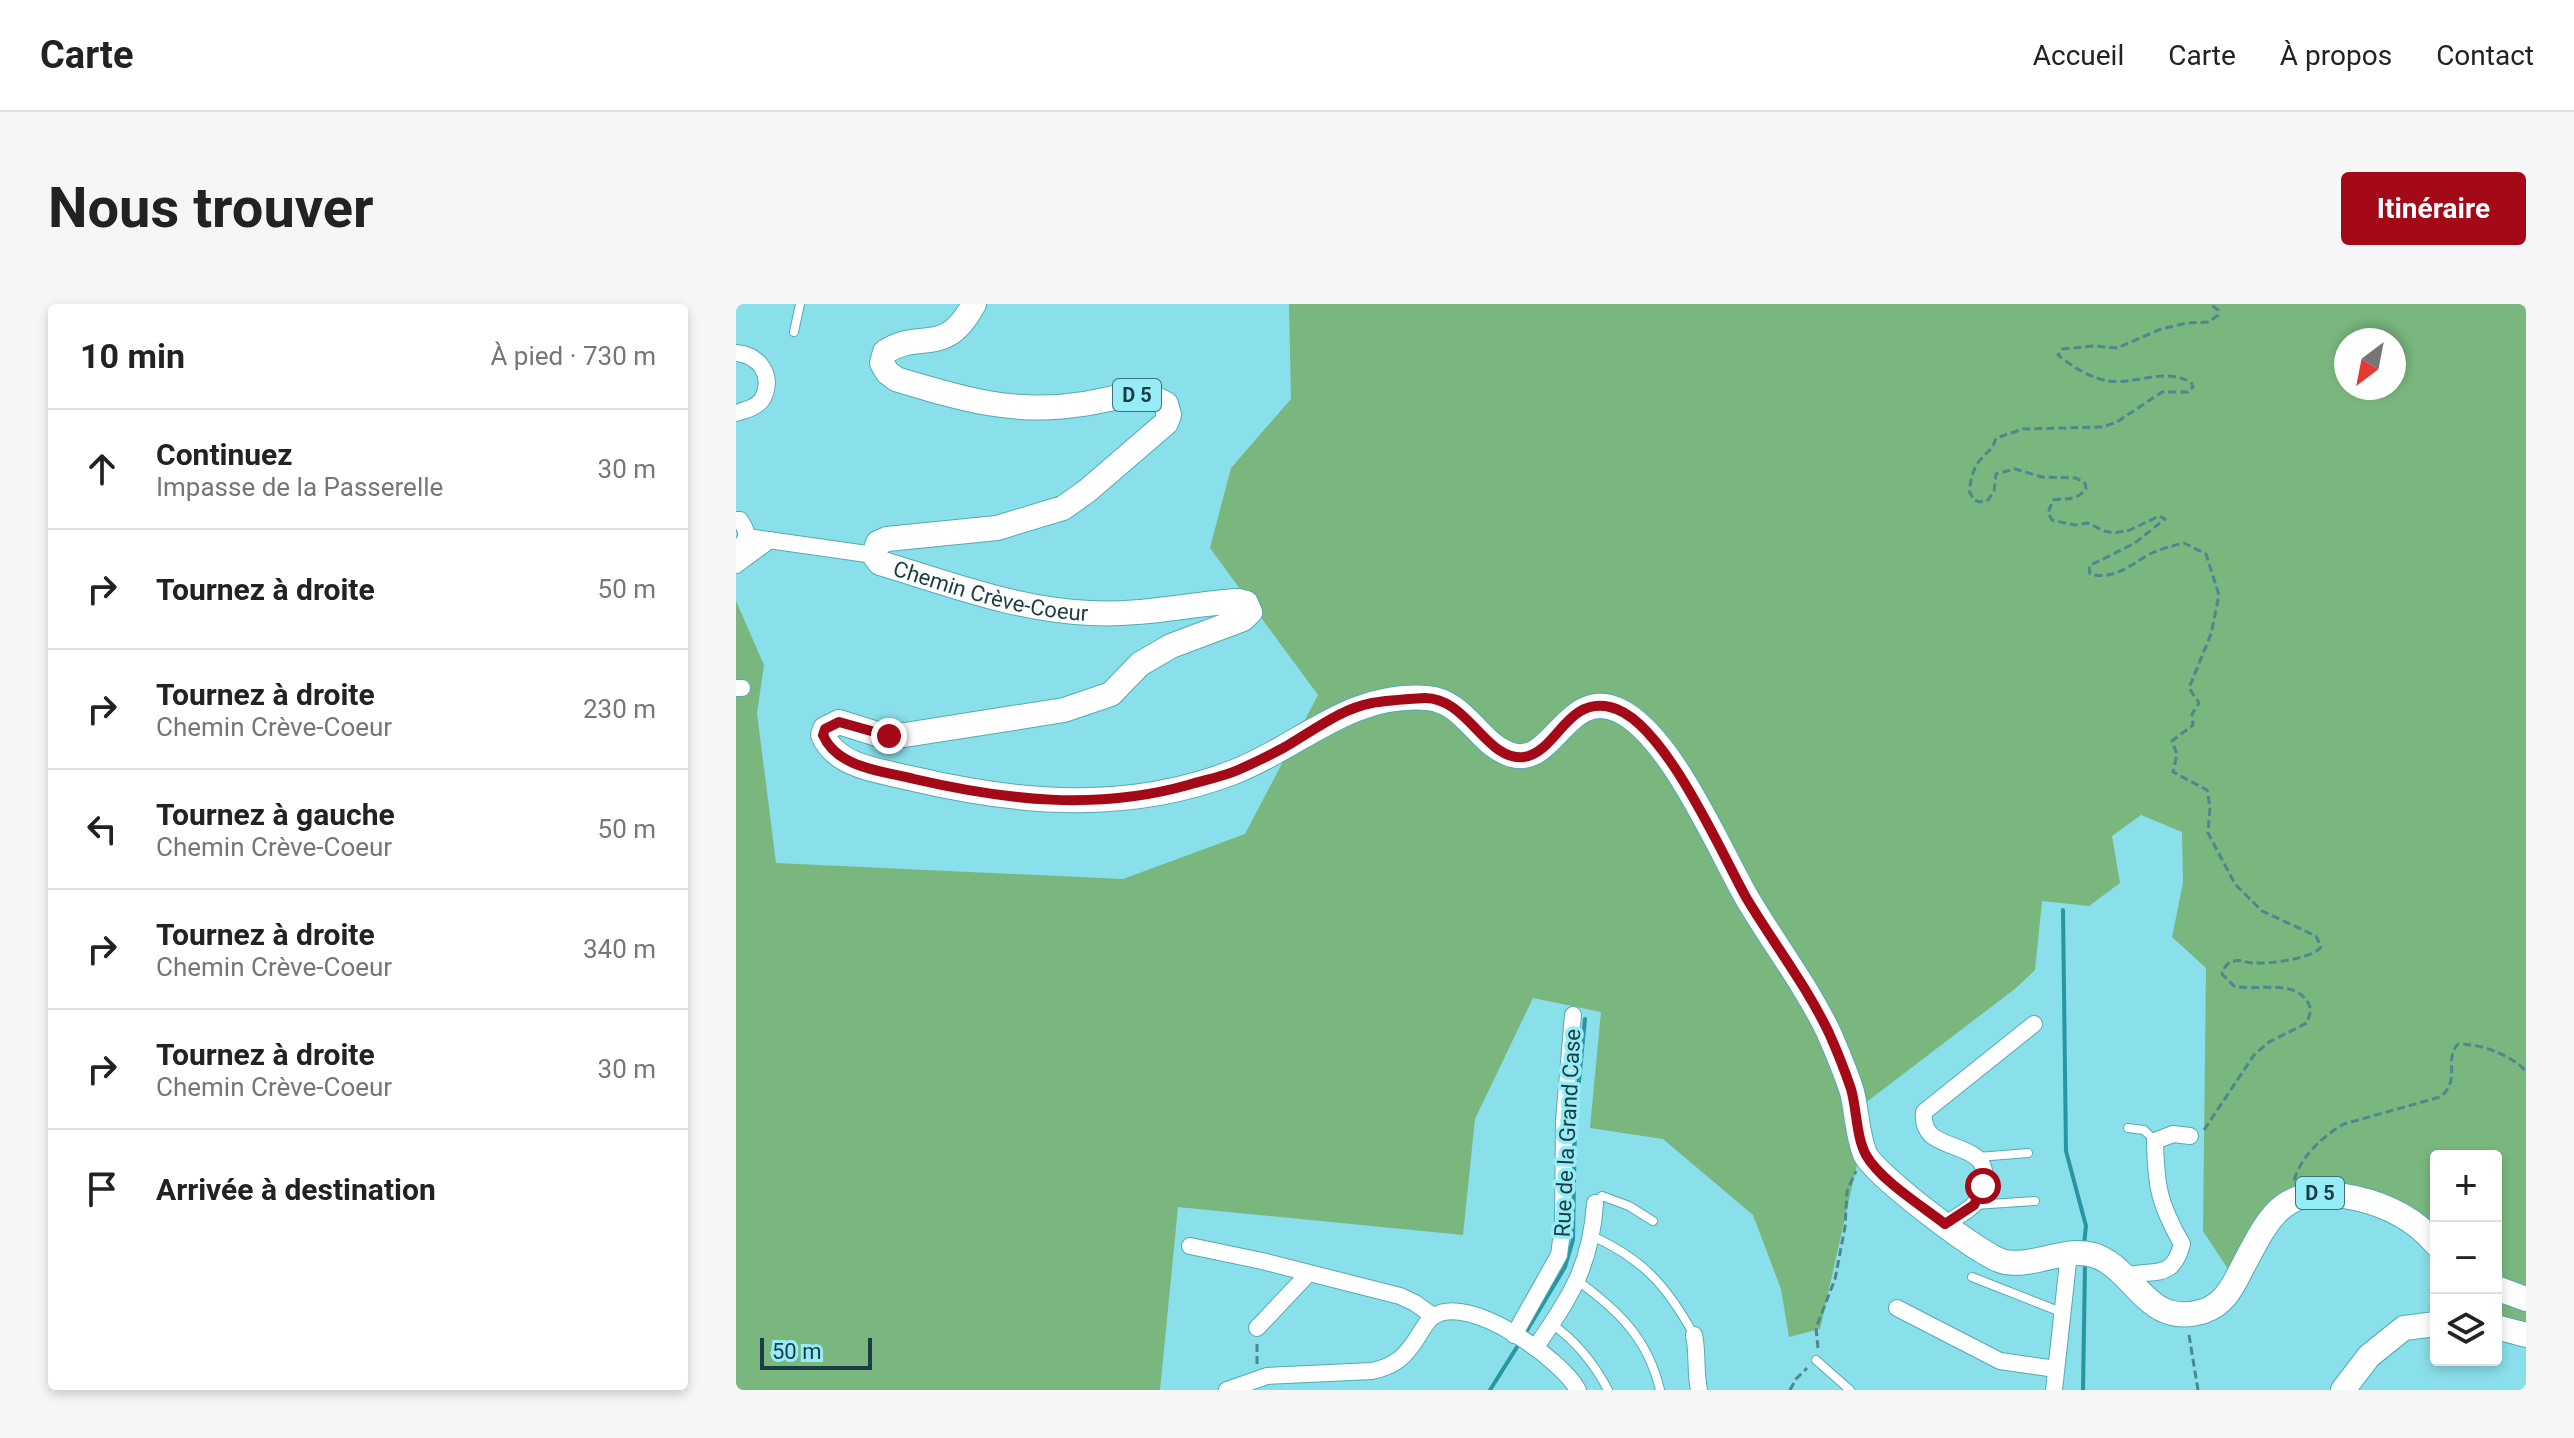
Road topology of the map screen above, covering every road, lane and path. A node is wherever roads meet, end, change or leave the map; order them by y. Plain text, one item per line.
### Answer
1 (800, 304) edge
2 (974, 304) edge
3 (2210, 304) edge
4 (794, 332) dead end
5 (736, 353) edge
6 (736, 413) edge
7 (736, 520) edge
8 (770, 540) junction
9 (742, 543) edge
10 (874, 555) junction
11 (736, 565) edge
12 (1573, 1015) dead end
13 (2034, 1024) dead end
14 (2526, 1071) edge
15 (2128, 1128) dead end
16 (2190, 1136) joint
17 (2155, 1141) junction
18 (2028, 1153) dead end
19 (1865, 1154) junction
20 (1977, 1157) junction
21 (2293, 1190) dead end
22 (2035, 1201) dead end
23 (1595, 1203) joint
24 (1974, 1205) junction
25 (1653, 1221) dead end
26 (1945, 1224) junction
27 (1592, 1236) junction
28 (2430, 1238) edge
29 (1190, 1246) dead end
30 (2069, 1253) junction
31 (1308, 1274) junction
32 (1972, 1277) dead end
33 (2123, 1277) junction
34 (1578, 1281) junction
35 (2502, 1290) edge
36 (2526, 1299) edge
37 (1897, 1308) dead end
38 (2061, 1312) junction
39 (2185, 1313) junction
40 (1433, 1316) junction
41 (1552, 1323) junction
42 (2430, 1325) edge
43 (1257, 1328) joint
44 (2502, 1329) edge
45 (1514, 1335) junction
46 (1694, 1335) joint
47 (2526, 1335) edge
48 (1535, 1348) junction
49 (1816, 1360) junction
50 (2056, 1369) junction
51 (1263, 1381) edge
52 (1227, 1390) edge
53 (1578, 1390) edge
54 (1608, 1390) edge
55 (1660, 1390) edge
56 (1699, 1390) edge
57 (1790, 1390) edge
58 (1850, 1390) edge
59 (2054, 1390) edge
60 (2198, 1390) edge
61 (2343, 1390) edge

1 - 4 lane
2 - 10 main road, Chemin Crève-Coeur / D 5
3 - 16 path
5 - 6 street
7 - 9 street
8 - 9 street
8 - 10 street
8 - 11 street
10 - 19 main road, Chemin Crève-Coeur
12 - 45 street, Rue de la Grand Case
13 - 20 street
14 - 21 path
15 - 17 lane
16 - 17 street
17 - 33 street
18 - 20 lane
19 - 26 main road
19 - 49 path
20 - 24 street
22 - 24 lane
23 - 25 lane
23 - 27 street
24 - 26 street
26 - 30 main road
27 - 34 street
27 - 46 lane
28 - 39 main road, D 5
29 - 31 street
30 - 33 main road
30 - 38 street
31 - 40 street
31 - 43 street
32 - 38 lane
33 - 39 main road
34 - 41 street
34 - 55 lane
35 - 36 main road
37 - 50 street
38 - 50 street
39 - 60 path
40 - 45 street
40 - 51 street
41 - 48 street
41 - 54 lane
42 - 61 main road
43 - 51 path
44 - 47 main road
45 - 48 street
46 - 56 street
48 - 53 street
49 - 57 path
49 - 58 lane
50 - 59 street
51 - 52 street

